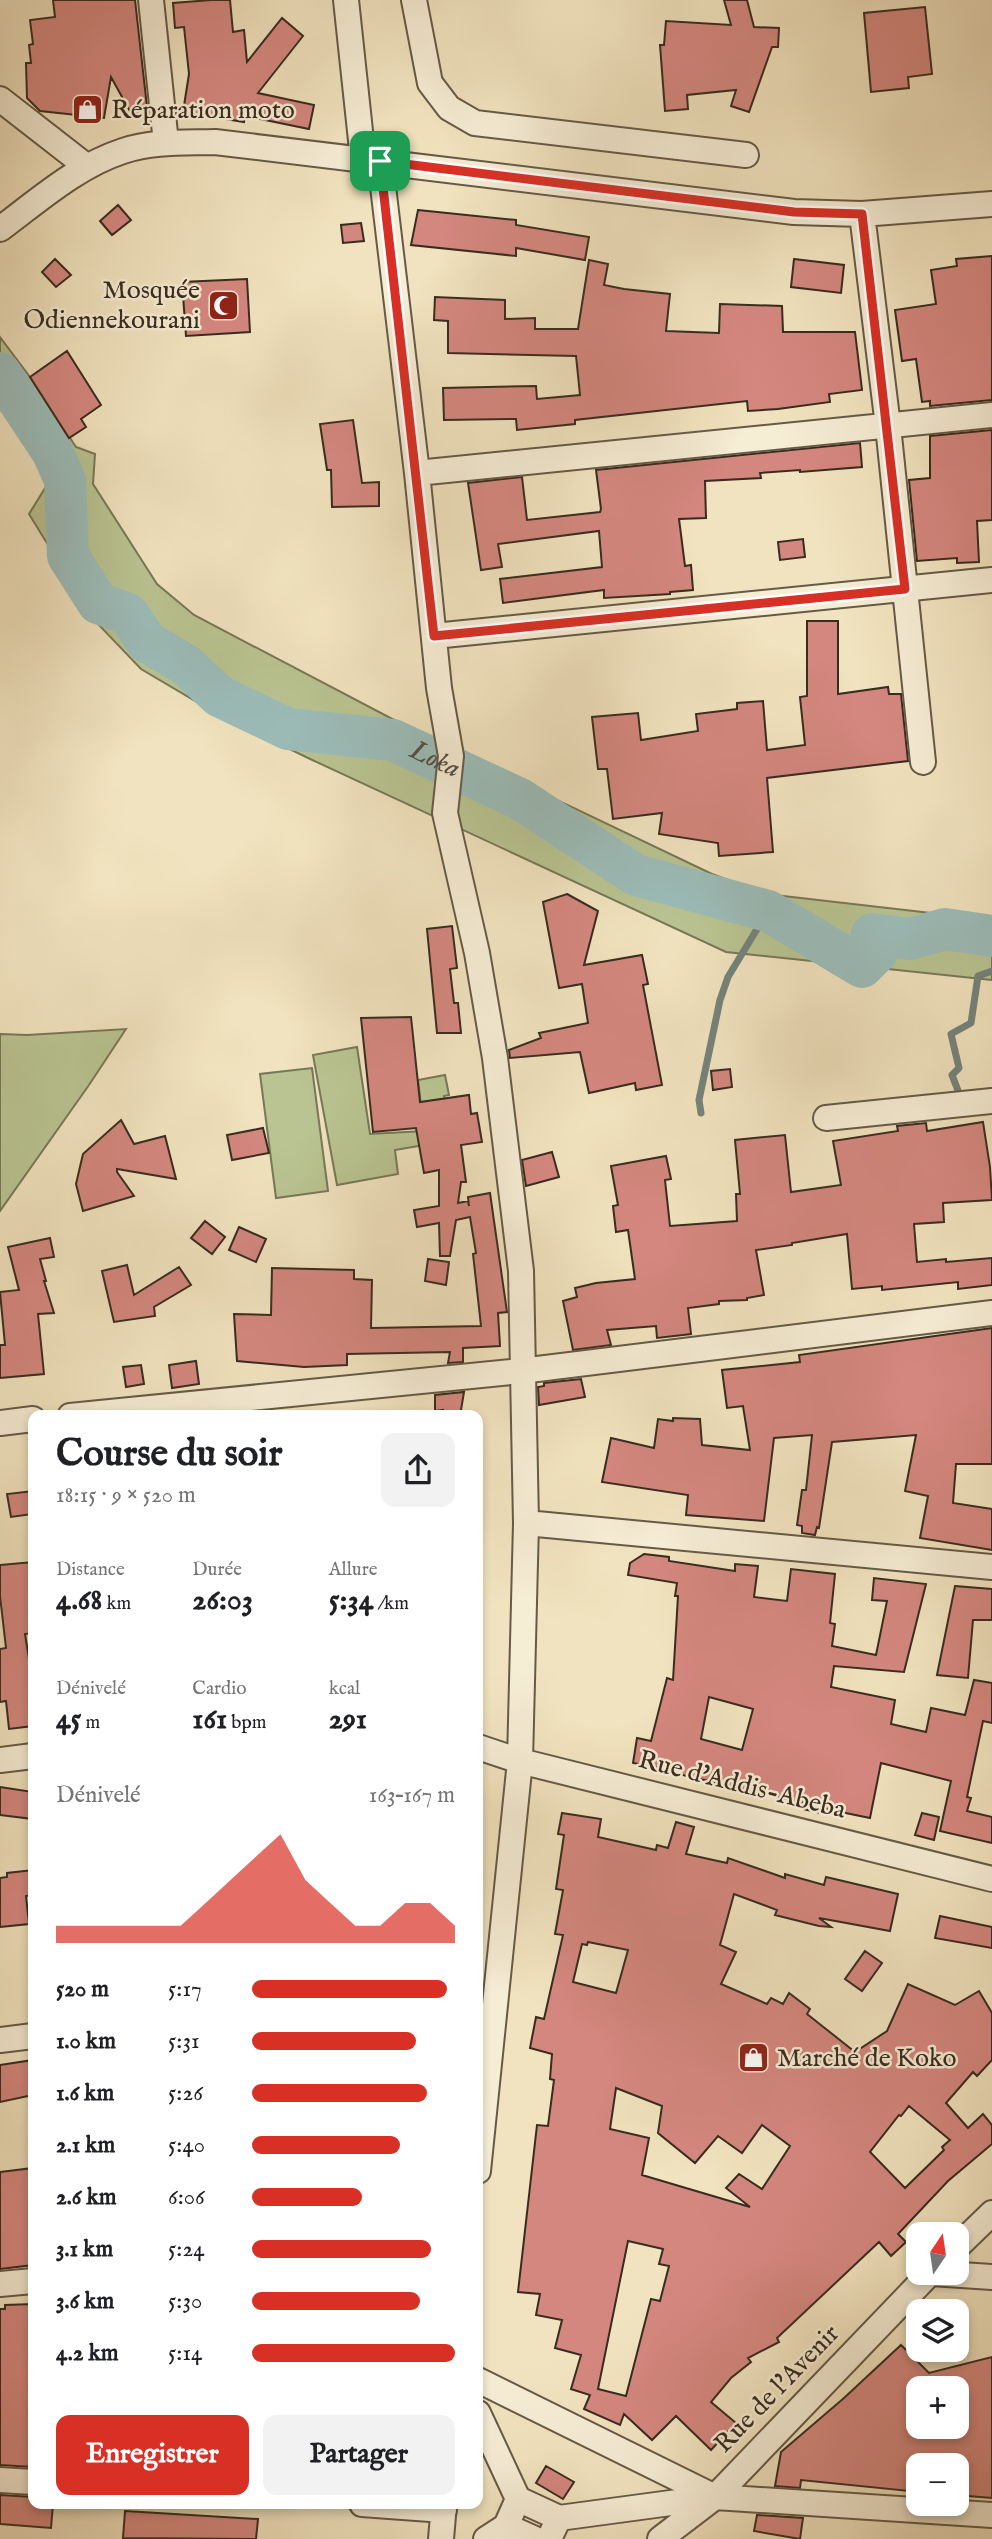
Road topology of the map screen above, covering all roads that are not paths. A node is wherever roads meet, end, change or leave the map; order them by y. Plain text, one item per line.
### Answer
1 (151, 0) edge
2 (346, 0) edge
3 (414, 0) edge
4 (0, 99) edge
5 (166, 143) junction
6 (746, 155) dead end
7 (371, 160) junction
8 (86, 166) junction
9 (992, 204) edge
10 (862, 214) junction
11 (0, 229) edge
12 (992, 415) edge
13 (888, 426) junction
14 (416, 473) junction
15 (992, 580) edge
16 (905, 589) junction
17 (434, 636) junction
18 (923, 762) dead end
19 (992, 1101) edge
20 (827, 1118) dead end
21 (992, 1313) edge
22 (522, 1371) junction
23 (130, 1410) edge
24 (28, 1420) edge
25 (0, 1423) edge
26 (526, 1523) junction
27 (992, 1567) edge
28 (483, 1749) edge
29 (28, 1757) edge
30 (0, 1760) edge
31 (520, 1761) junction
32 (992, 1878) edge
33 (487, 1990) edge
34 (28, 2037) edge
35 (0, 2040) edge
36 (483, 2070) edge
37 (992, 2213) edge
38 (970, 2234) edge
39 (970, 2276) edge
40 (992, 2277) edge
41 (28, 2281) edge
42 (0, 2284) edge
43 (918, 2286) edge
44 (483, 2382) edge
45 (483, 2424) edge
46 (0, 2480) edge
47 (28, 2482) edge
48 (715, 2497) junction
49 (518, 2499) junction
50 (444, 2509) edge
51 (992, 2515) edge
52 (554, 2528) edge
53 (496, 2532) edge
54 (441, 2539) edge
55 (535, 2539) edge
56 (660, 2539) edge

1 - 5 street
2 - 7 street
3 - 6 street
4 - 8 street
5 - 7 street
5 - 8 street
7 - 10 street
7 - 14 street
8 - 11 street
9 - 10 street
10 - 13 street
12 - 13 street
13 - 14 street
13 - 16 street
14 - 17 street
15 - 16 street
16 - 17 street
16 - 18 street
17 - 22 street
19 - 20 street
21 - 22 street
22 - 23 street
22 - 26 street
24 - 25 street
26 - 27 street
26 - 31 street
28 - 31 street, Rue d'Addis-Abeba
29 - 30 street
31 - 32 street, Rue d'Addis-Abeba
31 - 33 street
33 - 36 street
34 - 35 street
37 - 38 street
39 - 40 street
41 - 42 street
43 - 48 street, Rue de l'Avenir
44 - 48 street
45 - 49 street
46 - 47 street
48 - 51 street
48 - 52 street
48 - 56 street, Rue de l'Avenir
49 - 52 street
49 - 53 street
50 - 54 street
53 - 55 street

